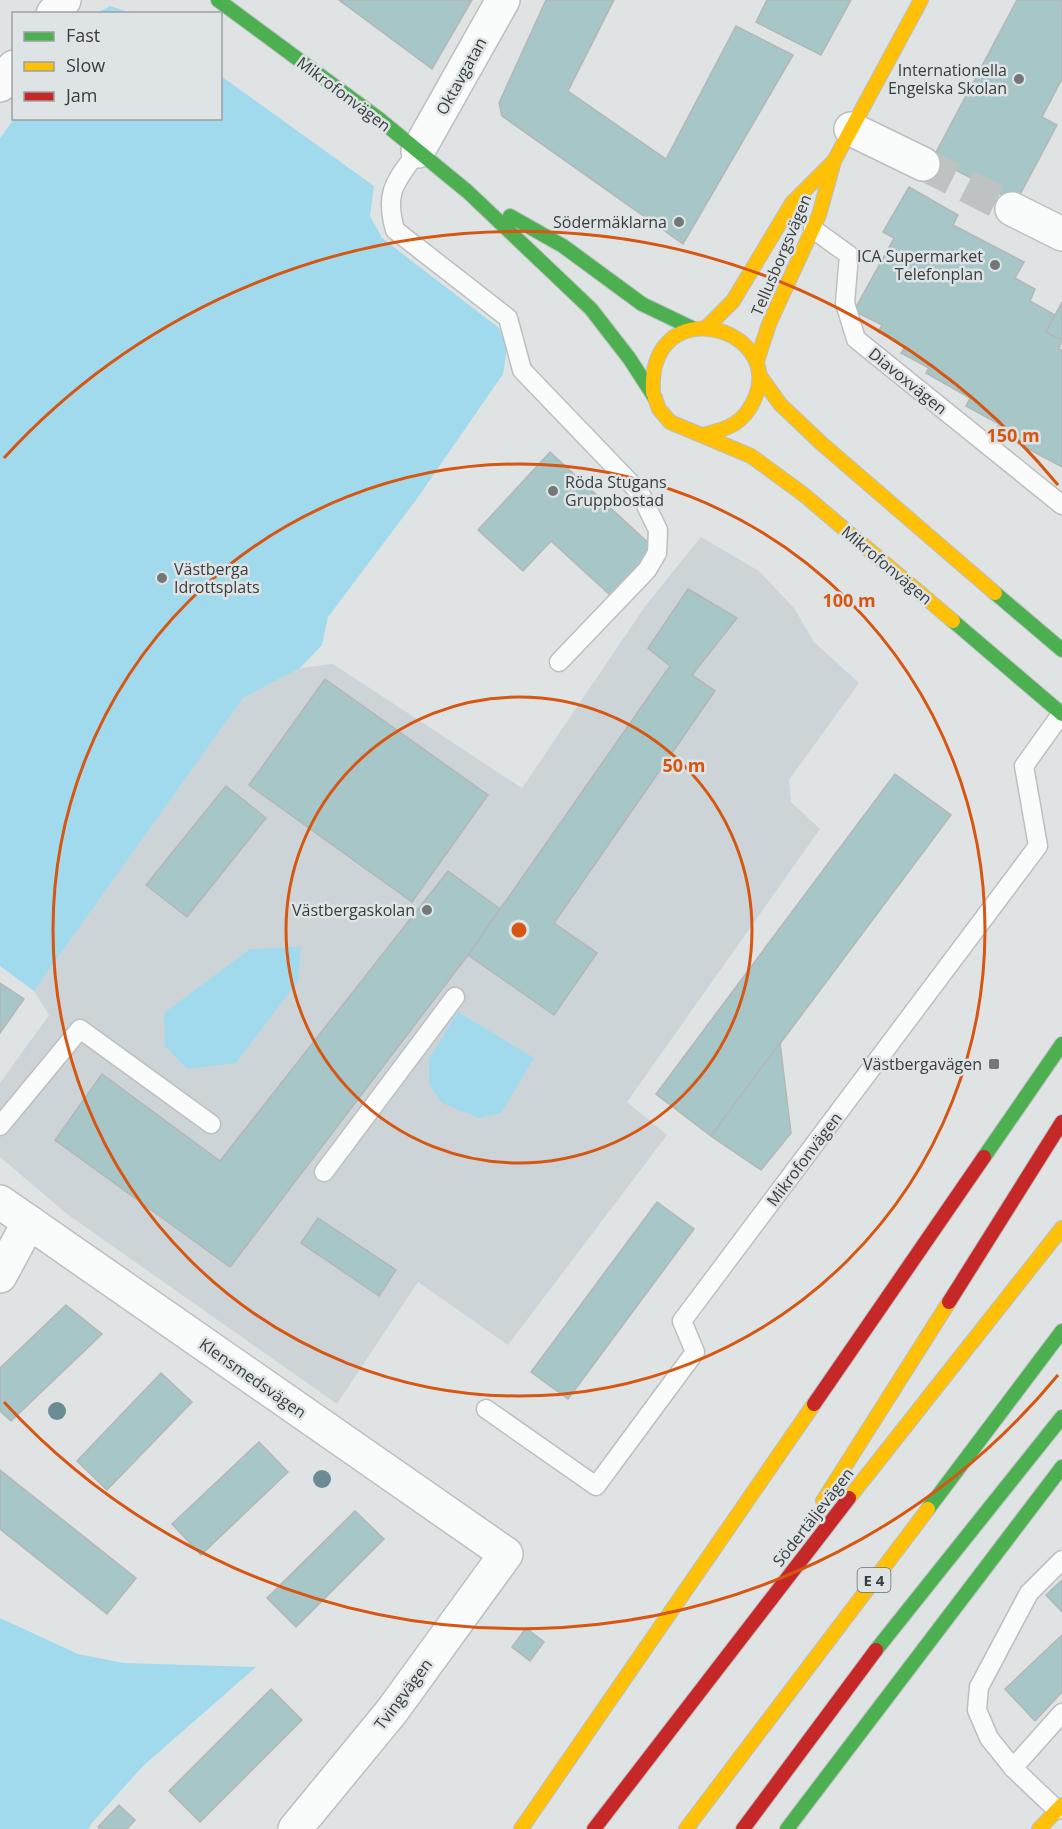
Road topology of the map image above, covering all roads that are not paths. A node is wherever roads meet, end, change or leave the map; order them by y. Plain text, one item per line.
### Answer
1 (64, 0) edge
2 (218, 0) edge
3 (503, 0) edge
4 (921, 0) edge
5 (55, 12) edge
6 (12, 70) edge
7 (0, 85) edge
8 (851, 129) junction
9 (418, 151) junction
10 (834, 161) junction
11 (923, 164) tunnel mouth
12 (468, 192) junction
13 (1012, 209) tunnel mouth
14 (813, 229) junction
15 (1062, 234) edge
16 (708, 326) junction
17 (692, 328) junction
18 (757, 362) junction
19 (760, 376) junction
20 (653, 393) junction
21 (702, 435) junction
22 (1062, 505) edge
23 (1062, 650) edge
24 (560, 662) dead end
25 (1062, 713) edge
26 (455, 997) dead end
27 (1062, 1044) edge
28 (1062, 1122) edge
29 (211, 1124) dead end
30 (0, 1126) edge
31 (324, 1172) dead end
32 (0, 1202) edge
33 (29, 1222) junction
34 (1062, 1228) edge
35 (0, 1276) edge
36 (1062, 1331) edge
37 (486, 1409) dead end
38 (1062, 1417) edge
39 (1062, 1467) edge
40 (818, 1509) dead end
41 (799, 1539) dead end
42 (506, 1554) joint
43 (1062, 1560) edge
44 (737, 1640) junction
45 (1062, 1713) edge
46 (1013, 1768) junction
47 (1060, 1808) edge
48 (295, 1829) edge
49 (521, 1829) edge
50 (594, 1829) edge
51 (686, 1829) edge
52 (743, 1829) edge
53 (787, 1829) edge
54 (1039, 1829) edge

1 - 5 street
2 - 9 main road, Mikrofonvägen
3 - 9 street, Oktavgatan
4 - 8 main road, Tellusborgsvägen
6 - 7 street
8 - 10 main road, Tellusborgsvägen
8 - 11 street
9 - 12 main road, Mikrofonvägen
9 - 24 lane
10 - 14 main road, Tellusborgsvägen
10 - 16 main road, Tellusborgsvägen
12 - 17 main road, Mikrofonvägen
12 - 20 main road, Mikrofonvägen
13 - 15 street
14 - 18 main road, Tellusborgsvägen
14 - 22 lane, Diavoxvägen
16 - 17 main road
16 - 18 main road
17 - 20 main road
18 - 19 main road
19 - 21 main road
19 - 23 main road
20 - 21 main road, Mikrofonvägen
21 - 25 main road, Mikrofonvägen
25 - 37 lane, Mikrofonvägen
26 - 31 lane
27 - 49 main road
28 - 40 main road
29 - 30 lane
32 - 33 street, Klensmedsvägen
33 - 35 street
33 - 42 street, Klensmedsvägen
34 - 44 main road, Södertäljevägen
36 - 51 main road, E 4
38 - 52 main road
39 - 53 main road
41 - 44 main road
42 - 48 street, Tvingvägen
43 - 46 lane
44 - 50 main road, Södertäljevägen
45 - 46 lane
46 - 47 lane
47 - 54 main road

